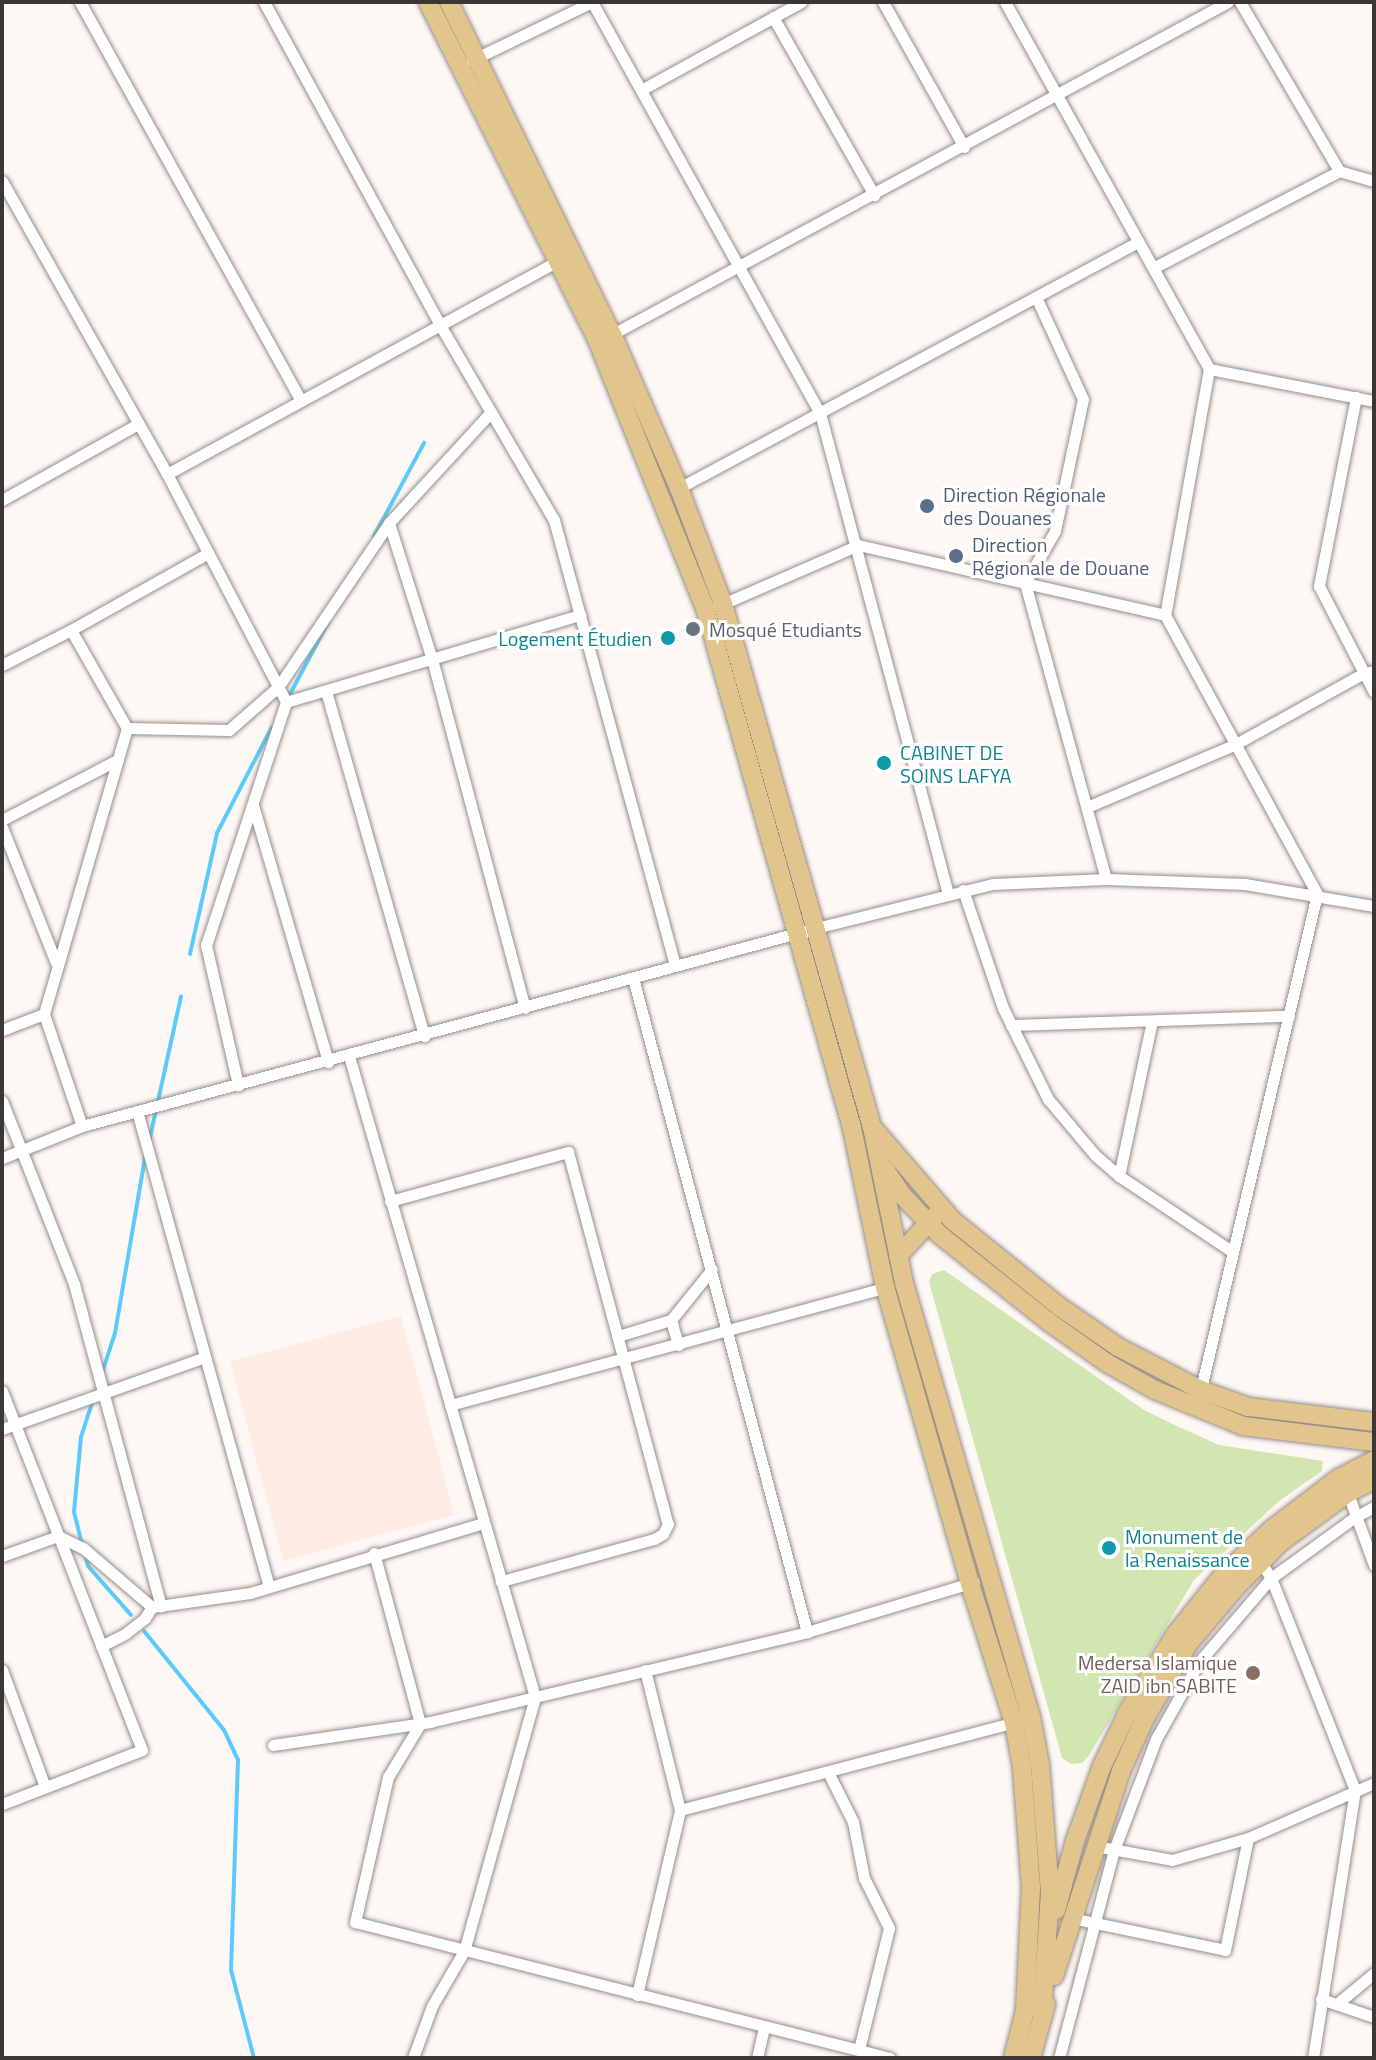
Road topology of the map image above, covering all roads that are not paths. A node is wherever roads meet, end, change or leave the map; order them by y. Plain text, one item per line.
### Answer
1 (80, 2) edge
2 (264, 2) edge
3 (428, 2) edge
4 (449, 2) edge
5 (592, 2) edge
6 (801, 2) edge
7 (883, 2) edge
8 (1005, 2) edge
9 (1228, 2) edge
10 (1240, 2) edge
11 (773, 17) junction
12 (469, 62) junction
13 (641, 90) junction
14 (1057, 96) junction
15 (964, 147) junction
16 (1339, 171) junction
17 (2, 181) edge
18 (1374, 181) edge
19 (874, 195) junction
20 (542, 208) junction
21 (1138, 242) junction
22 (560, 260) junction
23 (739, 267) junction
24 (1153, 268) junction
25 (1036, 297) junction
26 (440, 325) junction
27 (605, 338) junction
28 (1209, 369) junction
29 (1356, 397) junction
30 (301, 401) junction
31 (1374, 401) edge
32 (491, 412) junction
33 (820, 413) junction
34 (138, 424) junction
35 (167, 474) junction
36 (679, 488) junction
37 (3, 497) edge
38 (389, 523) junction
39 (858, 545) junction
40 (208, 553) junction
41 (1025, 583) junction
42 (714, 608) junction
43 (580, 615) junction
44 (1165, 615) junction
45 (71, 630) junction
46 (432, 659) junction
47 (2, 665) edge
48 (1369, 672) edge
49 (278, 687) junction
50 (326, 691) junction
51 (1374, 692) edge
52 (286, 702) junction
53 (127, 728) junction
54 (1234, 745) junction
55 (117, 760) junction
56 (253, 805) junction
57 (1087, 807) junction
58 (2, 820) edge
59 (2, 827) edge
60 (1106, 879) junction
61 (963, 890) junction
62 (948, 893) junction
63 (1317, 894) junction
64 (1374, 906) edge
65 (808, 930) junction
66 (57, 964) junction
67 (675, 966) junction
68 (633, 978) junction
69 (525, 1008) junction
70 (44, 1014) junction
71 (1289, 1016) junction
72 (1152, 1021) junction
73 (1011, 1025) junction
74 (2, 1030) edge
75 (424, 1036) junction
76 (349, 1056) junction
77 (328, 1062) junction
78 (238, 1085) junction
79 (843, 1098) junction
80 (2, 1101) edge
81 (137, 1111) junction
82 (82, 1126) junction
83 (872, 1127) junction
84 (852, 1128) junction
85 (21, 1150) junction
86 (2, 1158) edge
87 (879, 1161) junction
88 (1119, 1176) junction
89 (390, 1201) junction
90 (941, 1209) junction
91 (929, 1225) junction
92 (1233, 1252) junction
93 (898, 1256) junction
94 (712, 1269) junction
95 (904, 1283) junction
96 (885, 1287) junction
97 (671, 1320) junction
98 (729, 1332) junction
99 (618, 1336) junction
100 (678, 1345) junction
101 (205, 1357) junction
102 (624, 1359) junction
103 (1201, 1390) junction
104 (2, 1391) edge
105 (104, 1393) junction
106 (450, 1405) junction
107 (1196, 1409) junction
108 (1374, 1422) edge
109 (15, 1425) junction
110 (2, 1429) edge
111 (1374, 1442) edge
112 (1374, 1460) edge
113 (1374, 1480) edge
114 (1344, 1486) junction
115 (1374, 1507) edge
116 (1355, 1517) junction
117 (484, 1523) junction
118 (58, 1536) junction
119 (374, 1553) junction
120 (2, 1556) edge
121 (1261, 1563) junction
122 (1374, 1565) edge
123 (990, 1577) junction
124 (501, 1581) junction
125 (970, 1584) junction
126 (269, 1586) junction
127 (156, 1607) junction
128 (807, 1632) junction
129 (101, 1646) junction
130 (2, 1670) edge
131 (645, 1670) junction
132 (535, 1697) junction
133 (1023, 1720) junction
134 (420, 1724) junction
135 (273, 1745) dead end
136 (828, 1772) junction
137 (1374, 1783) edge
138 (45, 1787) junction
139 (1355, 1790) junction
140 (2, 1804) edge
141 (680, 1810) junction
142 (1248, 1838) junction
143 (1095, 1846) junction
144 (1114, 1850) junction
145 (1071, 1918) junction
146 (1092, 1922) junction
147 (1049, 1933) junction
148 (464, 1951) junction
149 (1374, 1973) edge
150 (637, 1995) junction
151 (1321, 1999) junction
152 (1338, 2003) junction
153 (1034, 2012) junction
154 (1374, 2017) edge
155 (764, 2028) junction
156 (859, 2049) junction
157 (413, 2058) edge
158 (757, 2058) edge
159 (890, 2058) edge
160 (1013, 2058) edge
161 (1031, 2058) edge
162 (1059, 2058) edge
163 (1313, 2058) edge

1 - 30 street
2 - 26 street
3 - 12 main road
4 - 12 main road
5 - 12 street
5 - 13 street
6 - 11 street
7 - 15 street
8 - 14 street
9 - 14 street
10 - 16 street
11 - 13 street
11 - 19 street
12 - 20 main road
13 - 23 street
14 - 15 street
14 - 21 street
15 - 19 street
16 - 18 street
16 - 24 street
17 - 34 street
19 - 23 street
20 - 22 main road
20 - 27 main road
21 - 24 street
21 - 25 street
22 - 26 street
22 - 27 main road
23 - 27 street
23 - 33 street
24 - 28 street
25 - 33 street
25 - 41 street
26 - 30 street
26 - 32 street
27 - 36 main road
27 - 42 main road
28 - 29 street
28 - 44 street
29 - 31 street
29 - 48 street
30 - 35 street
32 - 38 street
32 - 43 street
33 - 36 street
33 - 39 street
34 - 35 street
34 - 37 street
35 - 40 street
36 - 42 main road
38 - 46 street
38 - 49 street
39 - 41 street
39 - 42 street
39 - 62 street
40 - 45 street
40 - 49 street
41 - 44 street
41 - 57 street
42 - 65 main road
43 - 46 street
43 - 67 street
44 - 54 street
45 - 47 street
45 - 53 street
46 - 50 street
46 - 69 street
48 - 51 street
48 - 54 street
49 - 52 street
49 - 53 street
50 - 52 street
50 - 75 street
52 - 56 street
53 - 55 street
54 - 57 street
54 - 63 street
55 - 58 street
55 - 66 street
56 - 77 street
56 - 78 street
57 - 60 street
59 - 66 street
60 - 61 street
60 - 63 street
61 - 62 street
61 - 73 street
62 - 65 street
63 - 64 street
63 - 71 street
65 - 67 street
65 - 79 main road
65 - 83 main road
66 - 70 street
67 - 68 street
68 - 69 street
68 - 94 street
69 - 75 street
70 - 74 street
70 - 82 street
71 - 72 street
71 - 92 street
72 - 73 street
72 - 88 street
73 - 88 street
75 - 76 street
76 - 77 street
76 - 89 street
77 - 78 street
78 - 81 street
79 - 83 main road
79 - 84 main road
80 - 85 street
81 - 82 street
81 - 101 street
82 - 85 street
83 - 87 main road
83 - 90 main road
84 - 87 main road
84 - 96 main road
85 - 86 street
85 - 105 street
87 - 91 main road
87 - 93 main road
88 - 92 street
89 - 99 street
89 - 106 street
90 - 91 main road
90 - 103 main road
91 - 93 main road
91 - 107 main road
92 - 103 street
93 - 95 main road
94 - 97 street
94 - 98 street
95 - 96 street
95 - 123 main road
96 - 98 street
96 - 125 main road
97 - 99 street
97 - 100 street
98 - 100 street
98 - 128 street
99 - 102 street
100 - 102 street
101 - 105 street
101 - 126 street
102 - 106 street
102 - 124 street
103 - 107 street
103 - 108 main road
104 - 109 street
105 - 109 street
105 - 127 street
106 - 117 street
107 - 111 main road
109 - 110 street
109 - 118 street
112 - 114 main road
113 - 114 main road
114 - 116 street
114 - 121 main road
115 - 116 street
116 - 121 street
116 - 122 street
117 - 119 street
117 - 124 street
118 - 120 street
118 - 127 street
118 - 129 street
119 - 126 street
119 - 134 street
121 - 139 street
121 - 143 main road
121 - 144 street
121 - 147 main road
123 - 125 street
123 - 133 main road
124 - 132 street
125 - 128 street
125 - 133 main road
126 - 127 street
127 - 129 street
128 - 131 street
129 - 138 street
130 - 138 street
131 - 132 street
131 - 141 street
132 - 134 street
132 - 148 street
133 - 136 street
133 - 147 main road
133 - 153 main road
134 - 135 street
134 - 148 street
136 - 141 street
136 - 156 street
137 - 139 street
138 - 140 street
139 - 142 street
139 - 151 street
141 - 150 street
142 - 144 street
142 - 146 street
143 - 144 street
143 - 145 main road
144 - 146 street
145 - 146 street
145 - 153 main road
146 - 162 street
147 - 153 main road
148 - 150 street
148 - 157 street
149 - 152 street
150 - 155 street
151 - 152 street
151 - 163 street
152 - 154 street
153 - 160 main road
153 - 161 main road
155 - 156 street
155 - 158 street
156 - 159 street

